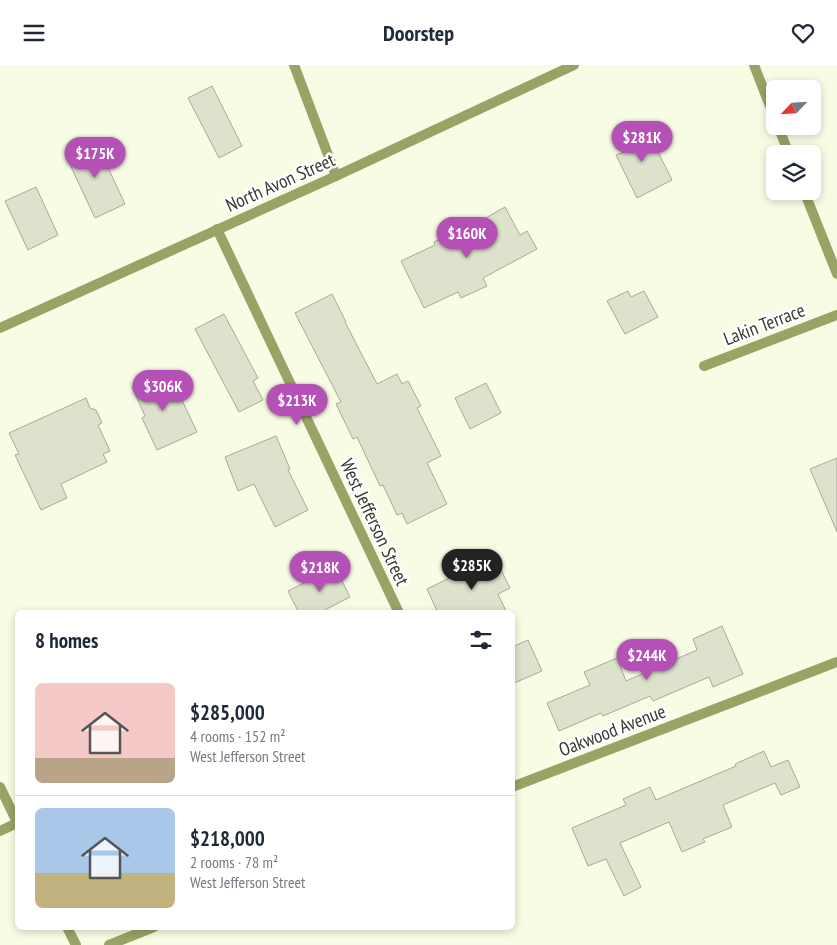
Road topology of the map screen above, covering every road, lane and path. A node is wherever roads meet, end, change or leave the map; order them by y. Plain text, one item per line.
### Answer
1 (294, 65) edge
2 (574, 65) edge
3 (754, 65) edge
4 (766, 96) edge
5 (336, 176) junction
6 (808, 200) edge
7 (218, 229) junction
8 (837, 274) edge
9 (837, 315) edge
10 (0, 328) edge
11 (704, 366) dead end
12 (398, 610) edge
13 (837, 663) edge
14 (515, 786) edge
15 (0, 787) edge
16 (15, 820) edge
17 (15, 825) edge
18 (0, 831) edge
19 (68, 930) edge
20 (146, 930) edge
21 (76, 945) edge
22 (109, 945) edge

1 - 5 street
2 - 5 street, North Avon Street
3 - 4 street
5 - 7 street, North Avon Street
6 - 8 street
7 - 10 street, North Avon Street
7 - 12 street, West Jefferson Street
9 - 11 street, Lakin Terrace
13 - 14 street, Oakwood Avenue
15 - 16 street
17 - 18 street
19 - 21 street
20 - 22 street

